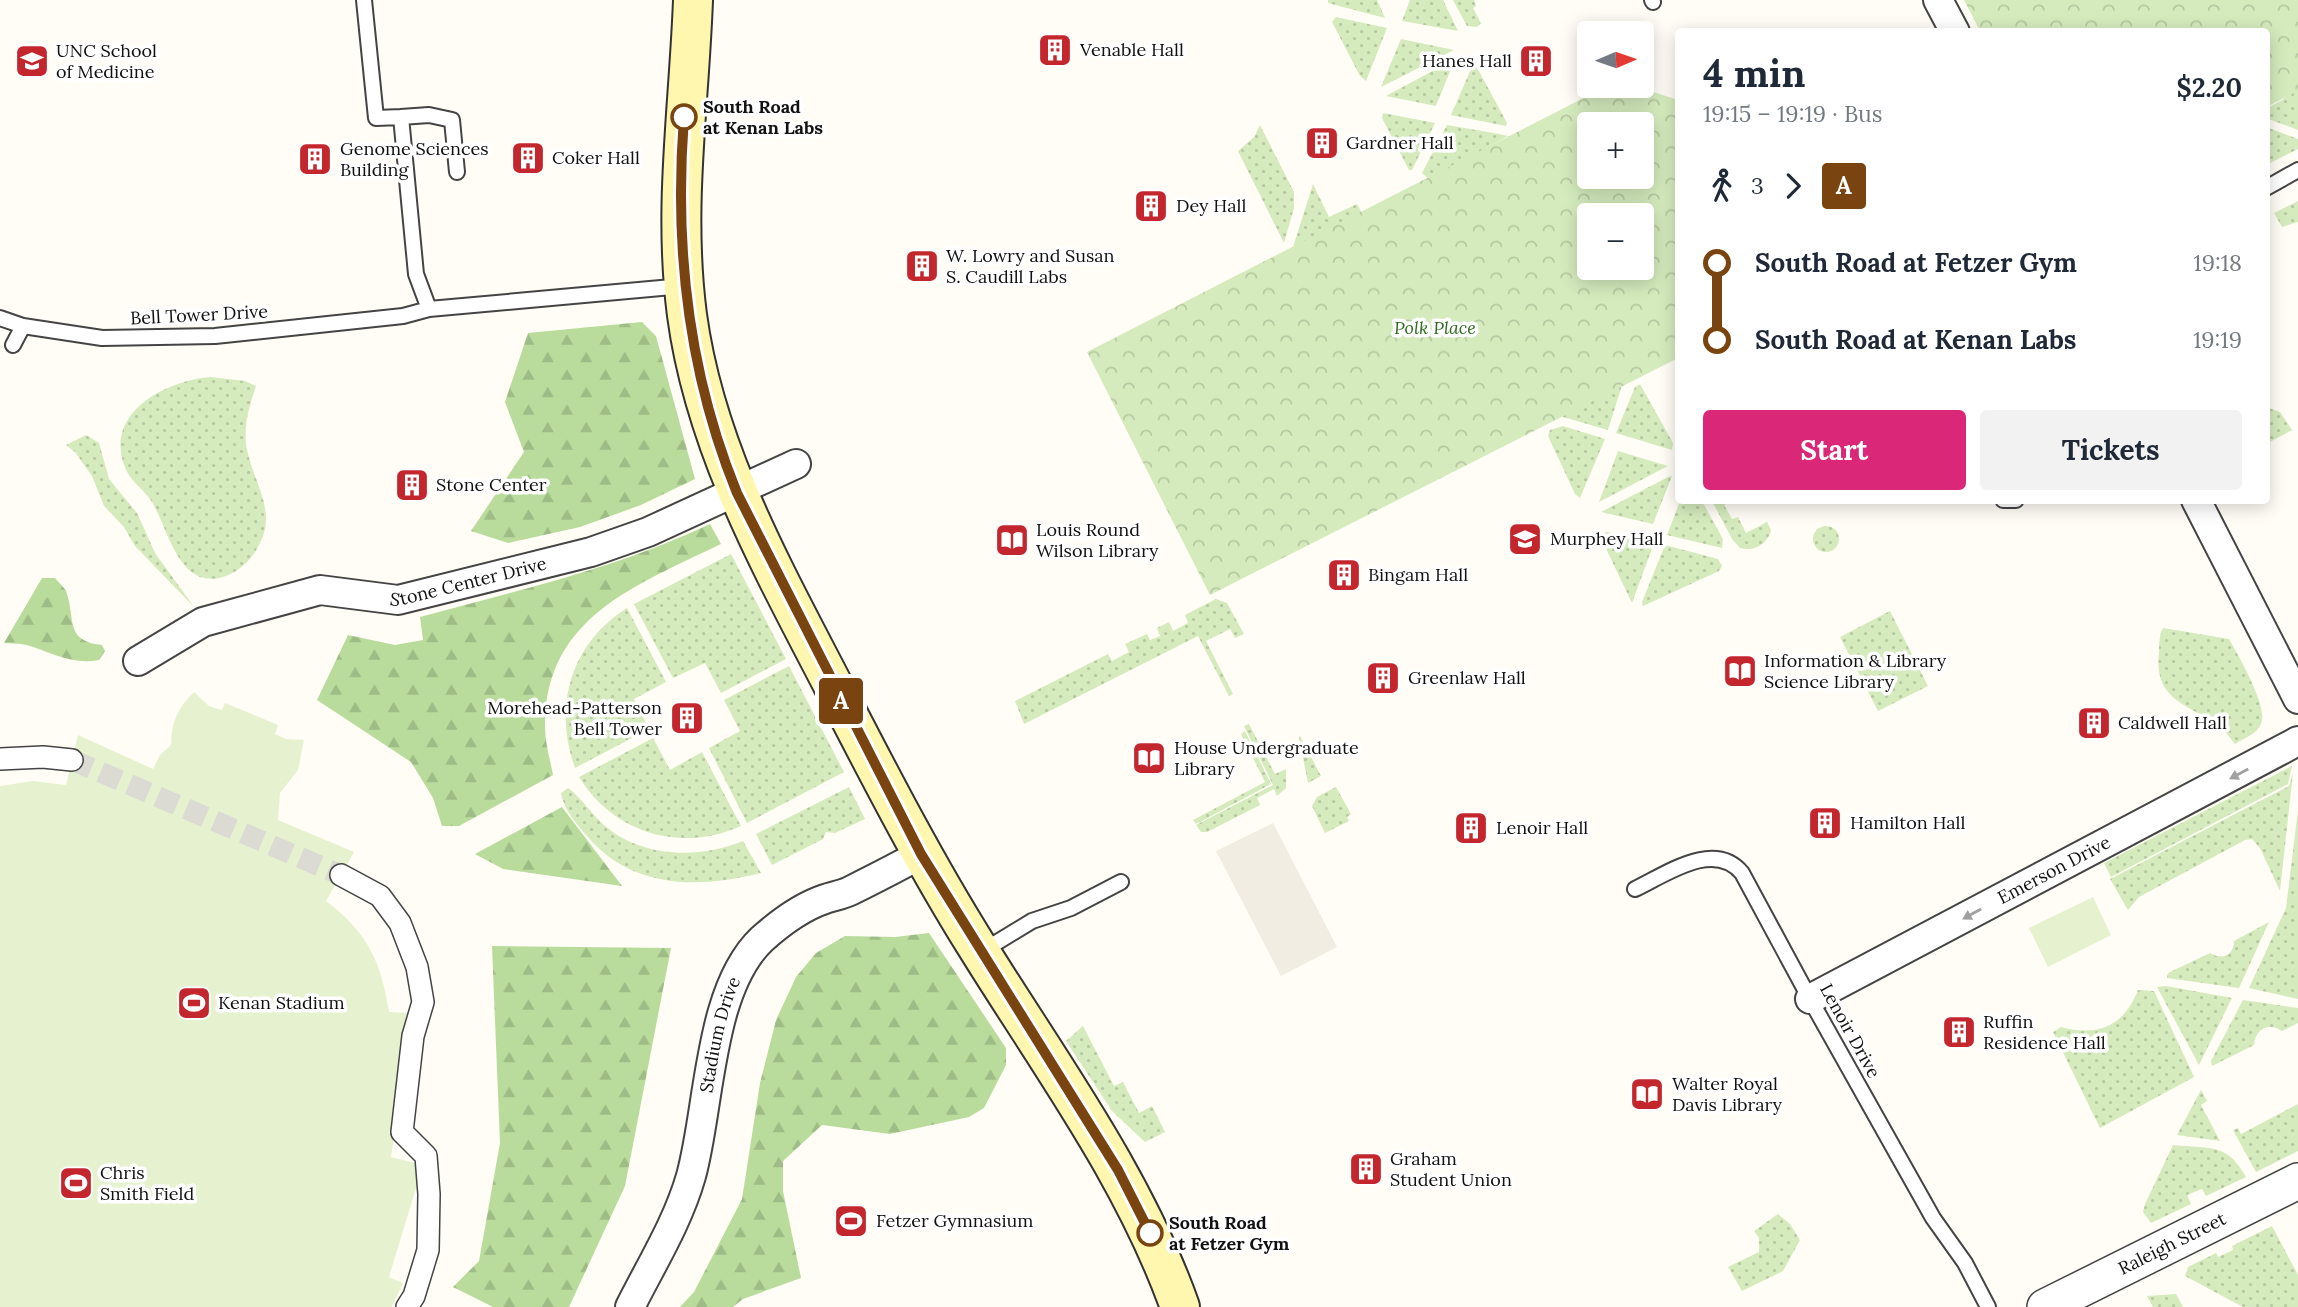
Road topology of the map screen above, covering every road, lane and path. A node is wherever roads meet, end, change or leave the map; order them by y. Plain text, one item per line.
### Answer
1 (363, 0) edge
2 (692, 0) edge
3 (1938, 0) edge
4 (1953, 28) edge
5 (401, 117) junction
6 (2298, 170) edge
7 (457, 172) dead end
8 (2270, 186) edge
9 (684, 286) junction
10 (429, 309) junction
11 (0, 318) edge
12 (23, 326) junction
13 (13, 345) dead end
14 (796, 464) dead end
15 (737, 493) junction
16 (2198, 504) edge
17 (138, 661) dead end
18 (2298, 699) edge
19 (2298, 741) edge
20 (0, 759) edge
21 (72, 760) tunnel mouth
22 (921, 854) junction
23 (341, 875) tunnel mouth
24 (1121, 882) dead end
25 (1635, 889) dead end
26 (980, 953) junction
27 (1810, 999) junction
28 (2298, 1181) edge
29 (2083, 1299) edge
30 (407, 1307) edge
31 (630, 1307) edge
32 (1180, 1307) edge
33 (1988, 1307) edge
34 (2045, 1307) edge

1 - 5 lane
2 - 9 main road
3 - 4 street
5 - 7 lane
5 - 10 lane
6 - 8 lane
9 - 10 lane
9 - 15 main road
10 - 12 lane, Bell Tower Drive
11 - 12 lane, Bell Tower Drive
12 - 13 lane
14 - 15 street, Stone Center Drive
15 - 17 street, Stone Center Drive
15 - 22 main road
16 - 18 street
19 -> 27 street, Emerson Drive
20 - 21 street
22 - 26 main road
22 - 31 street, Stadium Drive
23 - 30 street
24 - 26 lane
25 - 27 lane, Lenoir Drive
26 - 32 main road
27 - 33 lane, Lenoir Drive
28 - 29 street, Raleigh Street
29 - 34 street, Raleigh Street

